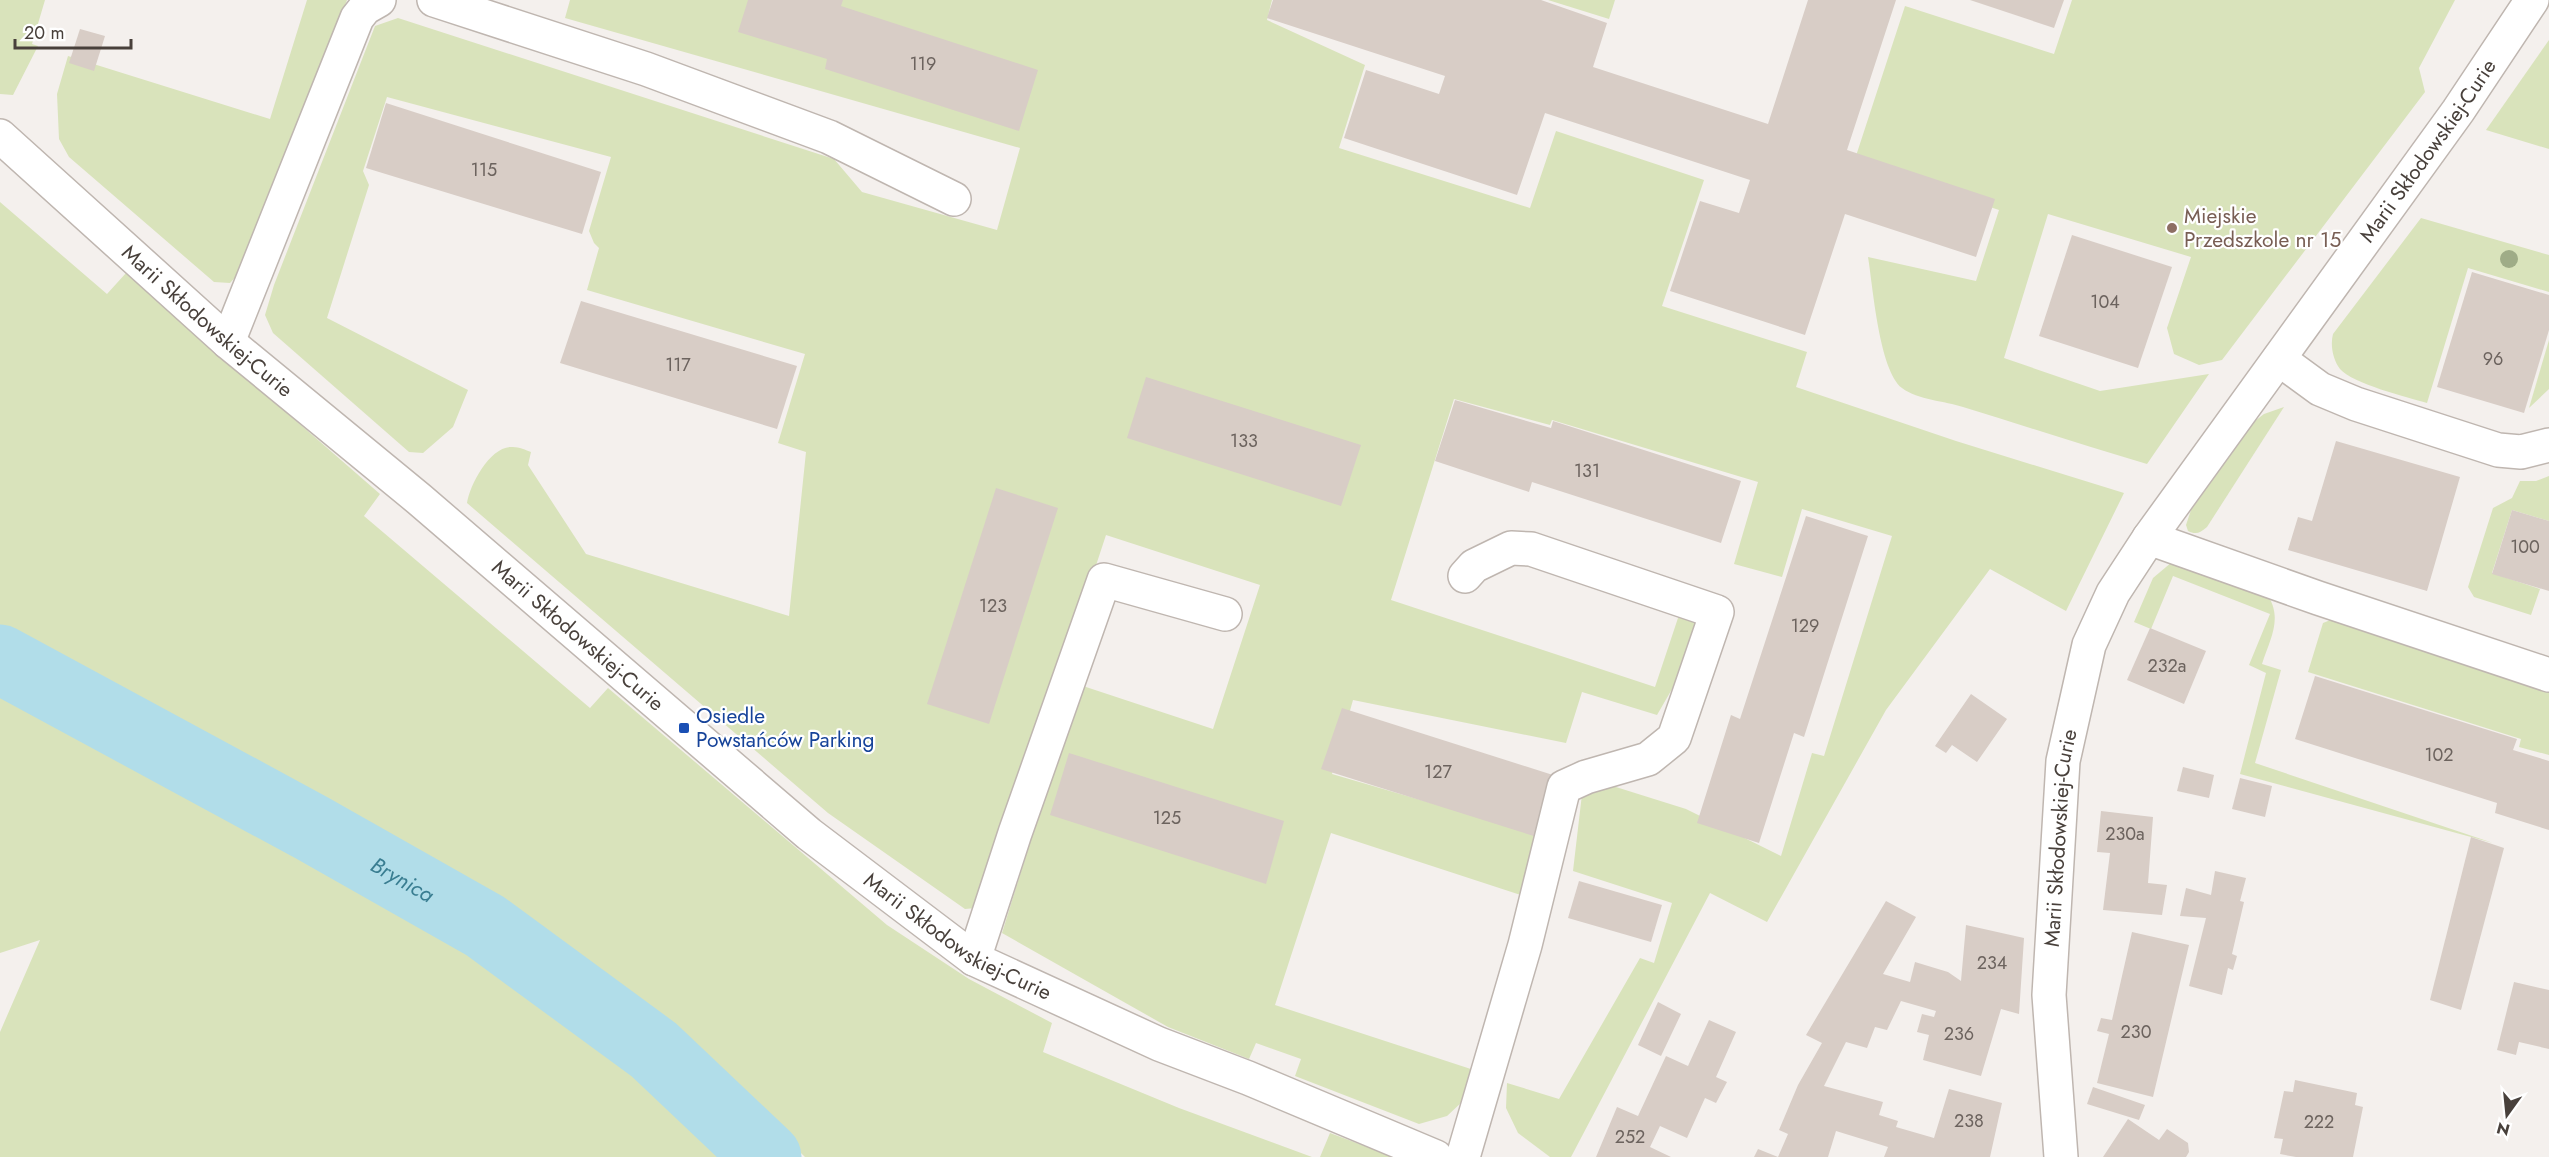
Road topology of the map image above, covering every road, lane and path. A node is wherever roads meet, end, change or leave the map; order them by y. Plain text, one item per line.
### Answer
1 (379, 0) edge
2 (434, 0) edge
3 (2532, 0) edge
4 (0, 136) edge
5 (954, 200) dead end
6 (228, 342) junction
7 (2279, 359) junction
8 (2549, 445) edge
9 (2149, 538) junction
10 (1465, 576) dead end
11 (1225, 614) dead end
12 (2549, 675) edge
13 (974, 959) junction
14 (1436, 1157) edge
15 (1463, 1157) edge
16 (2061, 1157) edge

1 - 6 street
2 - 5 street
3 - 7 street, Marii Skłodowskiej-Curie
4 - 6 street, Marii Skłodowskiej-Curie
6 - 13 street, Marii Skłodowskiej-Curie
7 - 8 street
7 - 9 street, Marii Skłodowskiej-Curie
9 - 12 street
9 - 16 street, Marii Skłodowskiej-Curie
10 - 15 street
11 - 13 street
13 - 14 street, Marii Skłodowskiej-Curie

